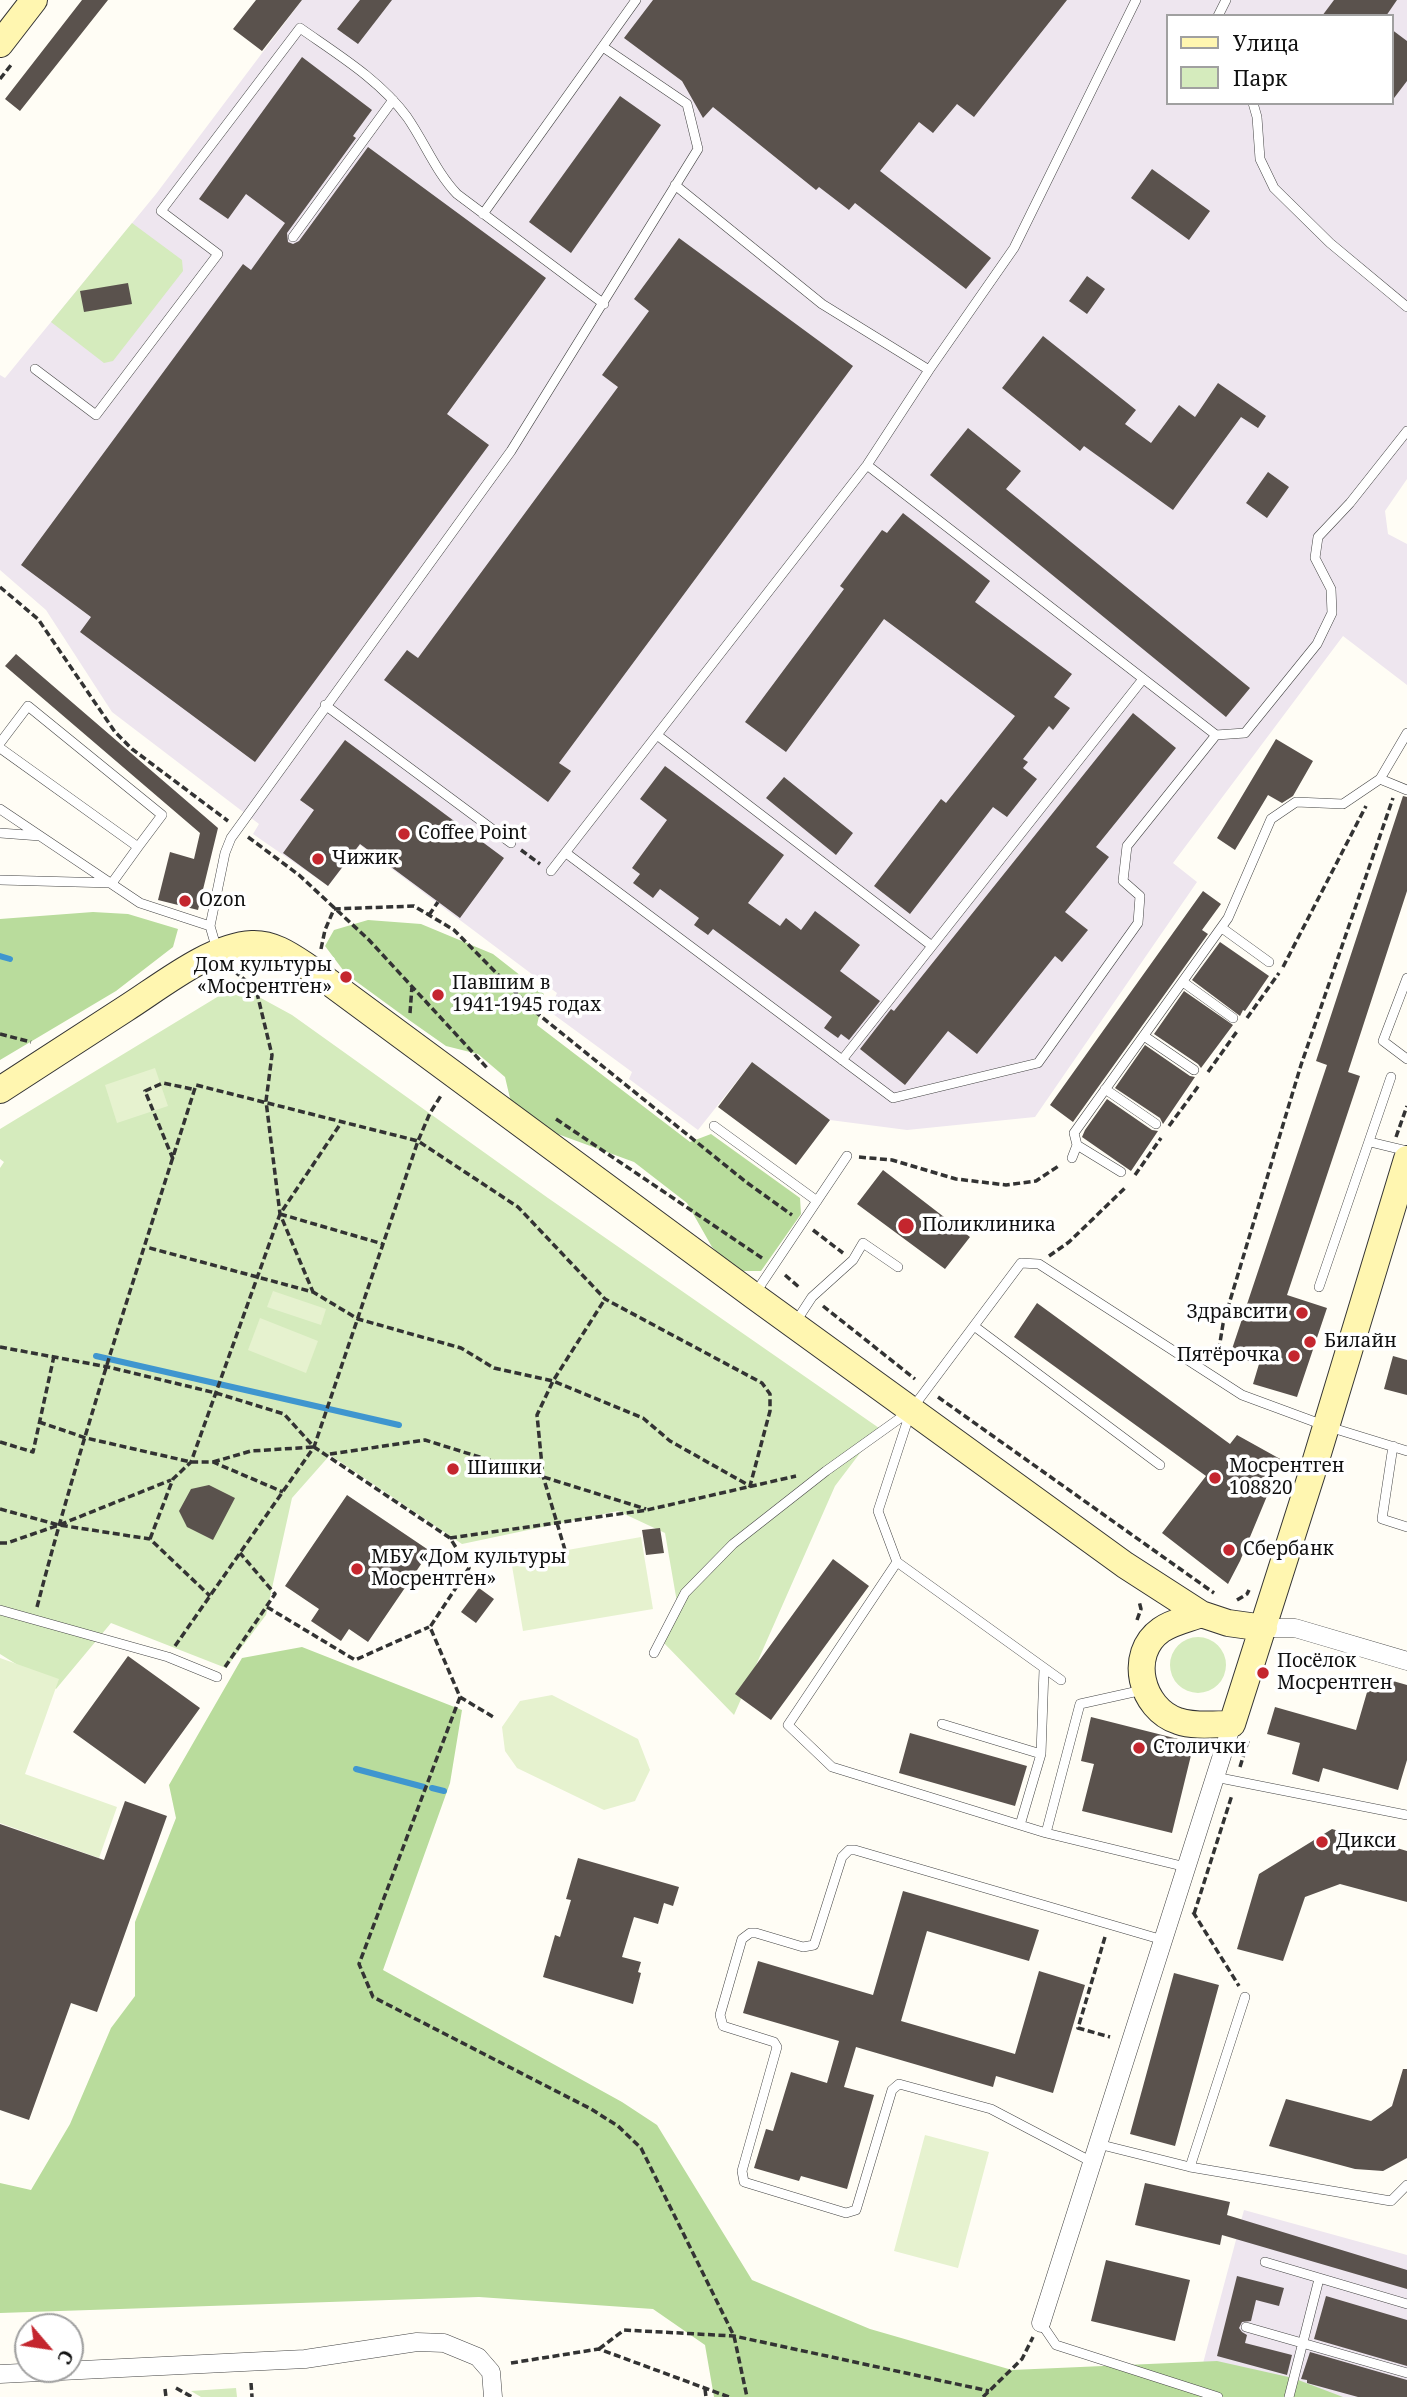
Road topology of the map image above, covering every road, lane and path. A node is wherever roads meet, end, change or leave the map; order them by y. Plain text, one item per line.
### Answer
1 (34, 0) edge
2 (636, 0) edge
3 (1136, 0) edge
4 (0, 44) edge
5 (603, 47) junction
6 (393, 100) junction
7 (1254, 105) edge
8 (675, 185) junction
9 (483, 214) junction
10 (293, 237) dead end
11 (604, 303) junction
12 (1407, 307) edge
13 (35, 369) dead end
14 (929, 370) junction
15 (1407, 431) edge
16 (867, 465) junction
17 (0, 587) edge
18 (1143, 679) junction
19 (325, 705) junction
20 (1407, 733) edge
21 (657, 735) junction
22 (1216, 735) junction
23 (0, 745) edge
24 (1380, 779) junction
25 (1403, 788) edge
26 (0, 809) edge
27 (237, 828) junction
28 (0, 833) edge
29 (43, 836) junction
30 (511, 844) dead end
31 (138, 847) junction
32 (523, 852) dead end
33 (566, 853) junction
34 (532, 858) dead end
35 (551, 872) dead end
36 (0, 880) edge
37 (112, 883) junction
38 (438, 902) dead end
39 (334, 909) junction
40 (429, 915) junction
41 (210, 926) junction
42 (1222, 928) junction
43 (932, 946) junction
44 (222, 951) junction
45 (1269, 962) dead end
46 (1407, 978) edge
47 (1183, 982) junction
48 (1233, 1018) dead end
49 (0, 1034) edge
50 (1144, 1036) junction
51 (33, 1043) dead end
52 (1407, 1059) edge
53 (842, 1060) junction
54 (489, 1070) dead end
55 (1194, 1070) dead end
56 (1208, 1073) dead end
57 (1391, 1077) dead end
58 (1200, 1084) dead end
59 (192, 1089) dead end
60 (1105, 1089) junction
61 (0, 1090) edge
62 (266, 1101) junction
63 (1407, 1106) edge
64 (555, 1118) dead end
65 (341, 1123) junction
66 (1156, 1124) dead end
67 (714, 1126) dead end
68 (418, 1141) junction
69 (1370, 1142) junction
70 (1077, 1145) junction
71 (1407, 1152) edge
72 (847, 1156) joint
73 (1072, 1158) joint
74 (173, 1159) junction
75 (1402, 1167) edge
76 (1121, 1172) dead end
77 (1135, 1174) dead end
78 (1127, 1186) dead end
79 (817, 1201) junction
80 (280, 1214) junction
81 (803, 1222) junction
82 (383, 1244) junction
83 (145, 1247) junction
84 (853, 1260) junction
85 (1039, 1264) junction
86 (774, 1266) junction
87 (898, 1266) dead end
88 (257, 1277) junction
89 (1319, 1287) dead end
90 (313, 1292) junction
91 (754, 1296) junction
92 (812, 1297) junction
93 (605, 1299) junction
94 (358, 1319) junction
95 (794, 1325) junction
96 (974, 1326) junction
97 (0, 1347) edge
98 (54, 1356) junction
99 (108, 1367) junction
100 (1215, 1378) junction
101 (553, 1381) junction
102 (216, 1393) junction
103 (919, 1399) junction
104 (39, 1422) junction
105 (1326, 1426) junction
106 (86, 1438) junction
107 (0, 1442) edge
108 (1393, 1446) junction
109 (314, 1447) junction
110 (1407, 1451) edge
111 (328, 1454) junction
112 (191, 1462) junction
113 (213, 1462) junction
114 (1160, 1465) dead end
115 (542, 1476) junction
116 (173, 1479) junction
117 (780, 1479) dead end
118 (750, 1486) junction
119 (283, 1492) junction
120 (0, 1509) edge
121 (647, 1510) junction
122 (557, 1524) junction
123 (59, 1525) junction
124 (1407, 1527) edge
125 (450, 1538) junction
126 (150, 1539) junction
127 (0, 1543) edge
128 (565, 1550) dead end
129 (240, 1553) junction
130 (897, 1562) junction
131 (1252, 1583) dead end
132 (1131, 1594) dead end
133 (211, 1596) junction
134 (1230, 1602) dead end
135 (1209, 1605) junction
136 (267, 1607) junction
137 (0, 1610) edge
138 (34, 1619) junction
139 (1135, 1626) dead end
140 (429, 1627) junction
141 (1264, 1628) junction
142 (654, 1653) dead end
143 (168, 1657) junction
144 (1407, 1661) edge
145 (1044, 1669) junction
146 (217, 1677) joint
147 (1061, 1680) dead end
148 (1145, 1690) junction
149 (460, 1697) junction
150 (495, 1718) dead end
151 (942, 1724) dead end
152 (1232, 1724) junction
153 (1041, 1754) junction
154 (1215, 1777) junction
155 (1407, 1815) edge
156 (1020, 1825) junction
157 (1046, 1833) junction
158 (1186, 1867) junction
159 (1179, 1889) junction
160 (1109, 1924) junction
161 (1163, 1940) junction
162 (1245, 1997) joint
163 (1110, 2038) dead end
164 (1098, 2144) junction
165 (1092, 2162) junction
166 (1190, 2166) junction
167 (1407, 2185) edge
168 (1265, 2262) dead end
169 (1319, 2279) junction
170 (1407, 2304) edge
171 (1041, 2323) junction
172 (1246, 2326) dead end
173 (734, 2336) junction
174 (1302, 2343) junction
175 (599, 2349) junction
176 (511, 2363) dead end
177 (1407, 2373) edge
178 (0, 2374) edge
179 (251, 2383) dead end
180 (176, 2388) dead end
181 (166, 2389) dead end
182 (705, 2389) junction
183 (989, 2391) junction
184 (166, 2397) edge
185 (192, 2397) edge
186 (251, 2397) edge
187 (493, 2397) edge
188 (706, 2397) edge
189 (729, 2397) edge
190 (747, 2397) edge
191 (984, 2397) edge
192 (1218, 2397) edge
193 (1289, 2397) edge

1 - 4 street
2 - 5 lane
3 - 14 lane
5 - 8 lane
5 - 9 lane
6 - 9 lane
6 - 10 lane
6 - 13 lane
7 - 12 lane
8 - 11 lane
8 - 14 lane
9 - 11 lane
11 - 19 lane
14 - 16 lane
15 - 22 lane
16 - 18 lane
16 - 21 lane
17 - 27 path
18 - 22 lane
18 - 43 lane
19 - 27 lane
19 - 30 lane
20 - 24 lane
21 - 33 lane
21 - 43 lane
22 - 53 lane
23 - 31 lane
23 - 31 lane
24 - 25 lane
24 - 42 lane
24 - 56 path
25 - 100 path
26 - 29 lane
27 - 39 path
27 - 41 lane
28 - 29 lane
29 - 37 lane
31 - 37 lane
32 - 34 path
33 - 35 lane
33 - 53 lane
36 - 37 lane
37 - 41 lane
38 - 40 path
39 - 40 path
39 - 54 path
40 - 81 path
41 - 44 lane
42 - 45 lane
42 - 47 lane
43 - 53 lane
44 - 61 street
44 - 62 path
44 - 91 street
46 - 52 lane
47 - 48 lane
47 - 50 lane
49 - 51 path
50 - 55 lane
50 - 60 lane
57 - 69 lane
58 - 77 path
59 - 74 path
60 - 66 lane
60 - 70 lane
62 - 65 path
62 - 74 path
62 - 80 path
63 - 75 path
64 - 86 path
65 - 68 path
65 - 80 path
67 - 79 lane
68 - 82 path
68 - 93 path
69 - 71 lane
69 - 89 lane
70 - 73 lane
70 - 76 lane
72 - 73 path
72 - 79 lane
74 - 83 path
75 - 105 street
78 - 85 path
79 - 81 lane
80 - 82 path
80 - 88 path
80 - 90 path
81 - 84 path
81 - 86 lane
82 - 94 path
83 - 88 path
83 - 99 path
84 - 87 lane
84 - 92 lane
85 - 96 lane
85 - 100 lane
86 - 91 lane
86 - 92 path
88 - 90 path
88 - 102 path
90 - 94 path
91 - 95 street
92 - 95 lane
92 - 103 path
93 - 101 path
93 - 118 path
94 - 101 path
94 - 109 path
95 - 103 street
96 - 103 lane
96 - 114 lane
97 - 98 path
98 - 99 path
98 - 104 path
99 - 102 path
99 - 106 path
100 - 105 lane
101 - 115 path
101 - 118 path
102 - 109 path
102 - 112 path
103 - 130 lane
103 - 135 path
103 - 135 street
103 - 142 lane
104 - 106 path
104 - 107 path
105 - 108 lane
105 - 141 street
106 - 112 path
106 - 123 path
108 - 110 lane
108 - 124 lane
109 - 111 path
109 - 113 path
109 - 119 path
111 - 115 path
111 - 125 path
112 - 113 path
112 - 116 path
113 - 119 path
115 - 121 path
115 - 122 path
116 - 123 path
116 - 126 path
117 - 118 path
118 - 121 path
119 - 129 path
120 - 123 path
121 - 122 path
122 - 125 path
122 - 128 path
123 - 126 path
123 - 127 path
123 - 138 path
125 - 140 path
126 - 133 path
129 - 133 path
129 - 136 path
130 - 145 lane
130 - 156 lane
131 - 134 path
132 - 139 path
133 - 143 path
135 - 141 street
135 - 148 street
136 - 140 path
136 - 146 path
137 - 138 lane
138 - 143 lane
140 - 149 path
141 - 144 street
141 - 152 street
143 - 146 lane
145 - 147 lane
145 - 153 lane
148 - 152 street
148 - 157 lane
149 - 150 path
149 - 173 path
151 - 153 lane
152 - 154 street
153 - 156 lane
154 - 155 lane
154 - 158 street
156 - 157 lane
157 - 158 lane
158 - 159 street
159 - 161 street
159 - 162 path
160 - 161 lane
160 - 163 path
160 - 165 lane
161 - 164 street
162 - 166 lane
164 - 165 street
164 - 166 lane
165 - 171 street
166 - 167 lane
168 - 169 lane
169 - 170 lane
169 - 174 lane
171 - 183 path
171 - 192 lane
172 - 174 lane
173 - 175 path
173 - 183 path
173 - 190 path
174 - 177 lane
174 - 193 lane
175 - 176 path
175 - 182 path
178 - 187 street
179 - 186 path
180 - 185 path
181 - 184 path
182 - 188 path
182 - 189 path
183 - 191 path

